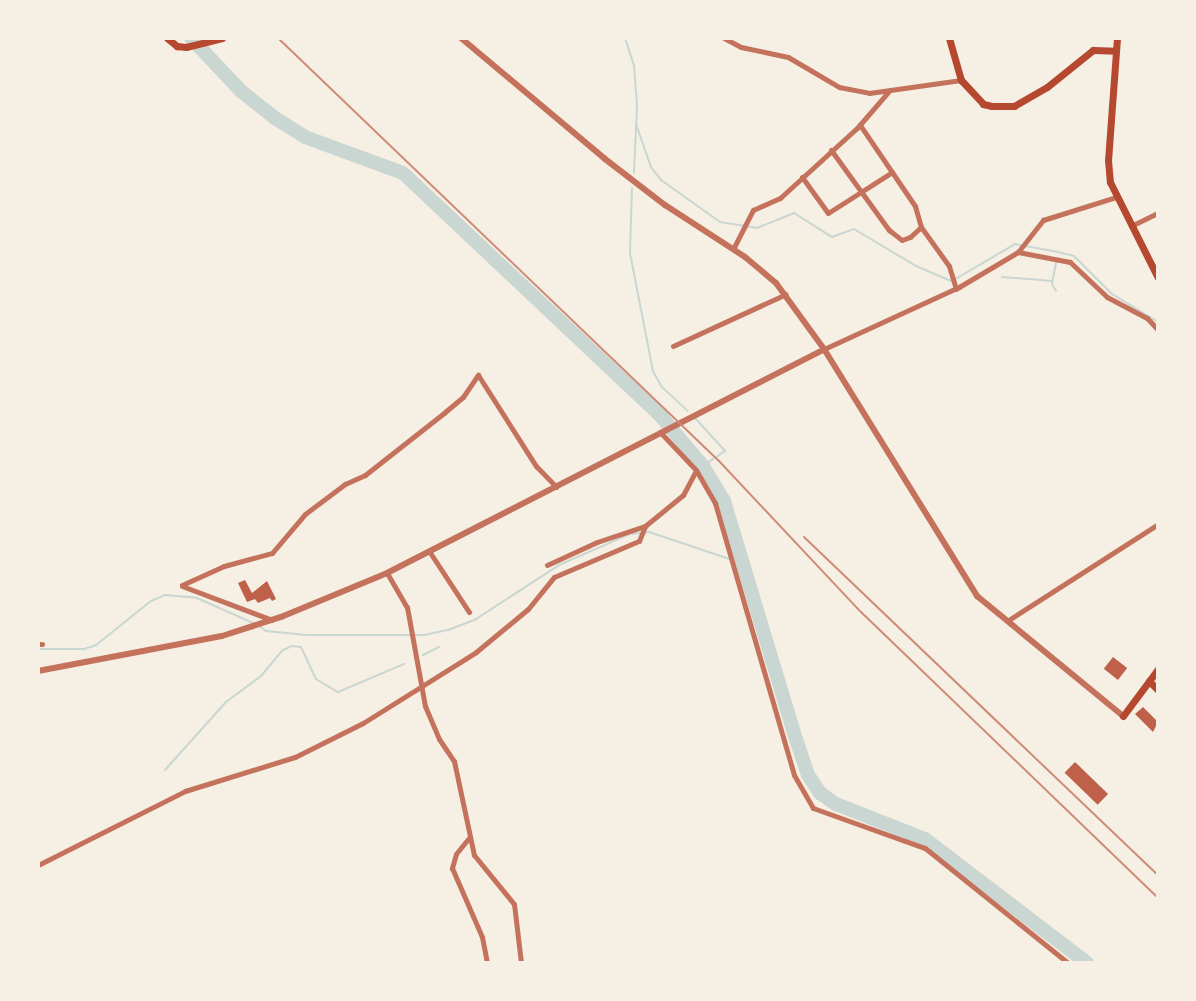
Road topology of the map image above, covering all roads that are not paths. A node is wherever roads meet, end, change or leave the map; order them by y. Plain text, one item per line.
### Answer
1 (167, 38) edge
2 (222, 38) edge
3 (461, 38) edge
4 (724, 38) edge
5 (949, 38) edge
6 (1117, 38) edge
7 (1116, 51) junction
8 (961, 80) junction
9 (889, 91) junction
10 (860, 125) junction
11 (831, 150) junction
12 (892, 172) junction
13 (802, 177) junction
14 (861, 192) junction
15 (1116, 197) junction
16 (1158, 213) edge
17 (1131, 226) junction
18 (921, 227) junction
19 (733, 249) junction
20 (1018, 252) junction
21 (1158, 278) edge
22 (956, 289) junction
23 (786, 294) junction
24 (1158, 330) edge
25 (673, 346) dead end
26 (824, 349) junction
27 (659, 431) junction
28 (696, 470) junction
29 (556, 487) junction
30 (1158, 524) edge
31 (645, 526) junction
32 (429, 551) junction
33 (547, 565) dead end
34 (387, 573) junction
35 (469, 612) dead end
36 (275, 619) junction
37 (1005, 622) junction
38 (1158, 669) edge
39 (38, 671) edge
40 (1149, 681) junction
41 (420, 687) junction
42 (1158, 690) edge
43 (1123, 716) joint
44 (468, 839) junction
45 (38, 865) edge
46 (487, 963) edge
47 (521, 963) edge
48 (1068, 963) edge

1 - 2 main road
3 - 19 street
4 - 9 street
5 - 8 main road
6 - 7 main road
7 - 8 main road
7 - 15 main road
8 - 9 street
9 - 10 street
10 - 11 street
10 - 12 street
11 - 13 street
11 - 14 street
12 - 14 street
12 - 18 street
13 - 14 street
13 - 19 street
14 - 18 street
15 - 17 main road
15 - 20 street
16 - 17 street
17 - 21 main road
18 - 22 street
19 - 23 street
20 - 22 street
20 - 24 street
22 - 26 street
23 - 25 street
23 - 26 street
26 - 27 street
26 - 37 street
27 - 28 street
27 - 29 street
28 - 31 street
28 - 48 street
29 - 32 street
29 - 36 street
30 - 37 street
31 - 33 street
31 - 41 street
32 - 34 street
32 - 35 street
34 - 36 street
34 - 41 street
36 - 39 street
37 - 43 street
38 - 40 main road
40 - 42 main road
40 - 43 main road
41 - 44 street
41 - 45 street
44 - 46 street
44 - 47 street

